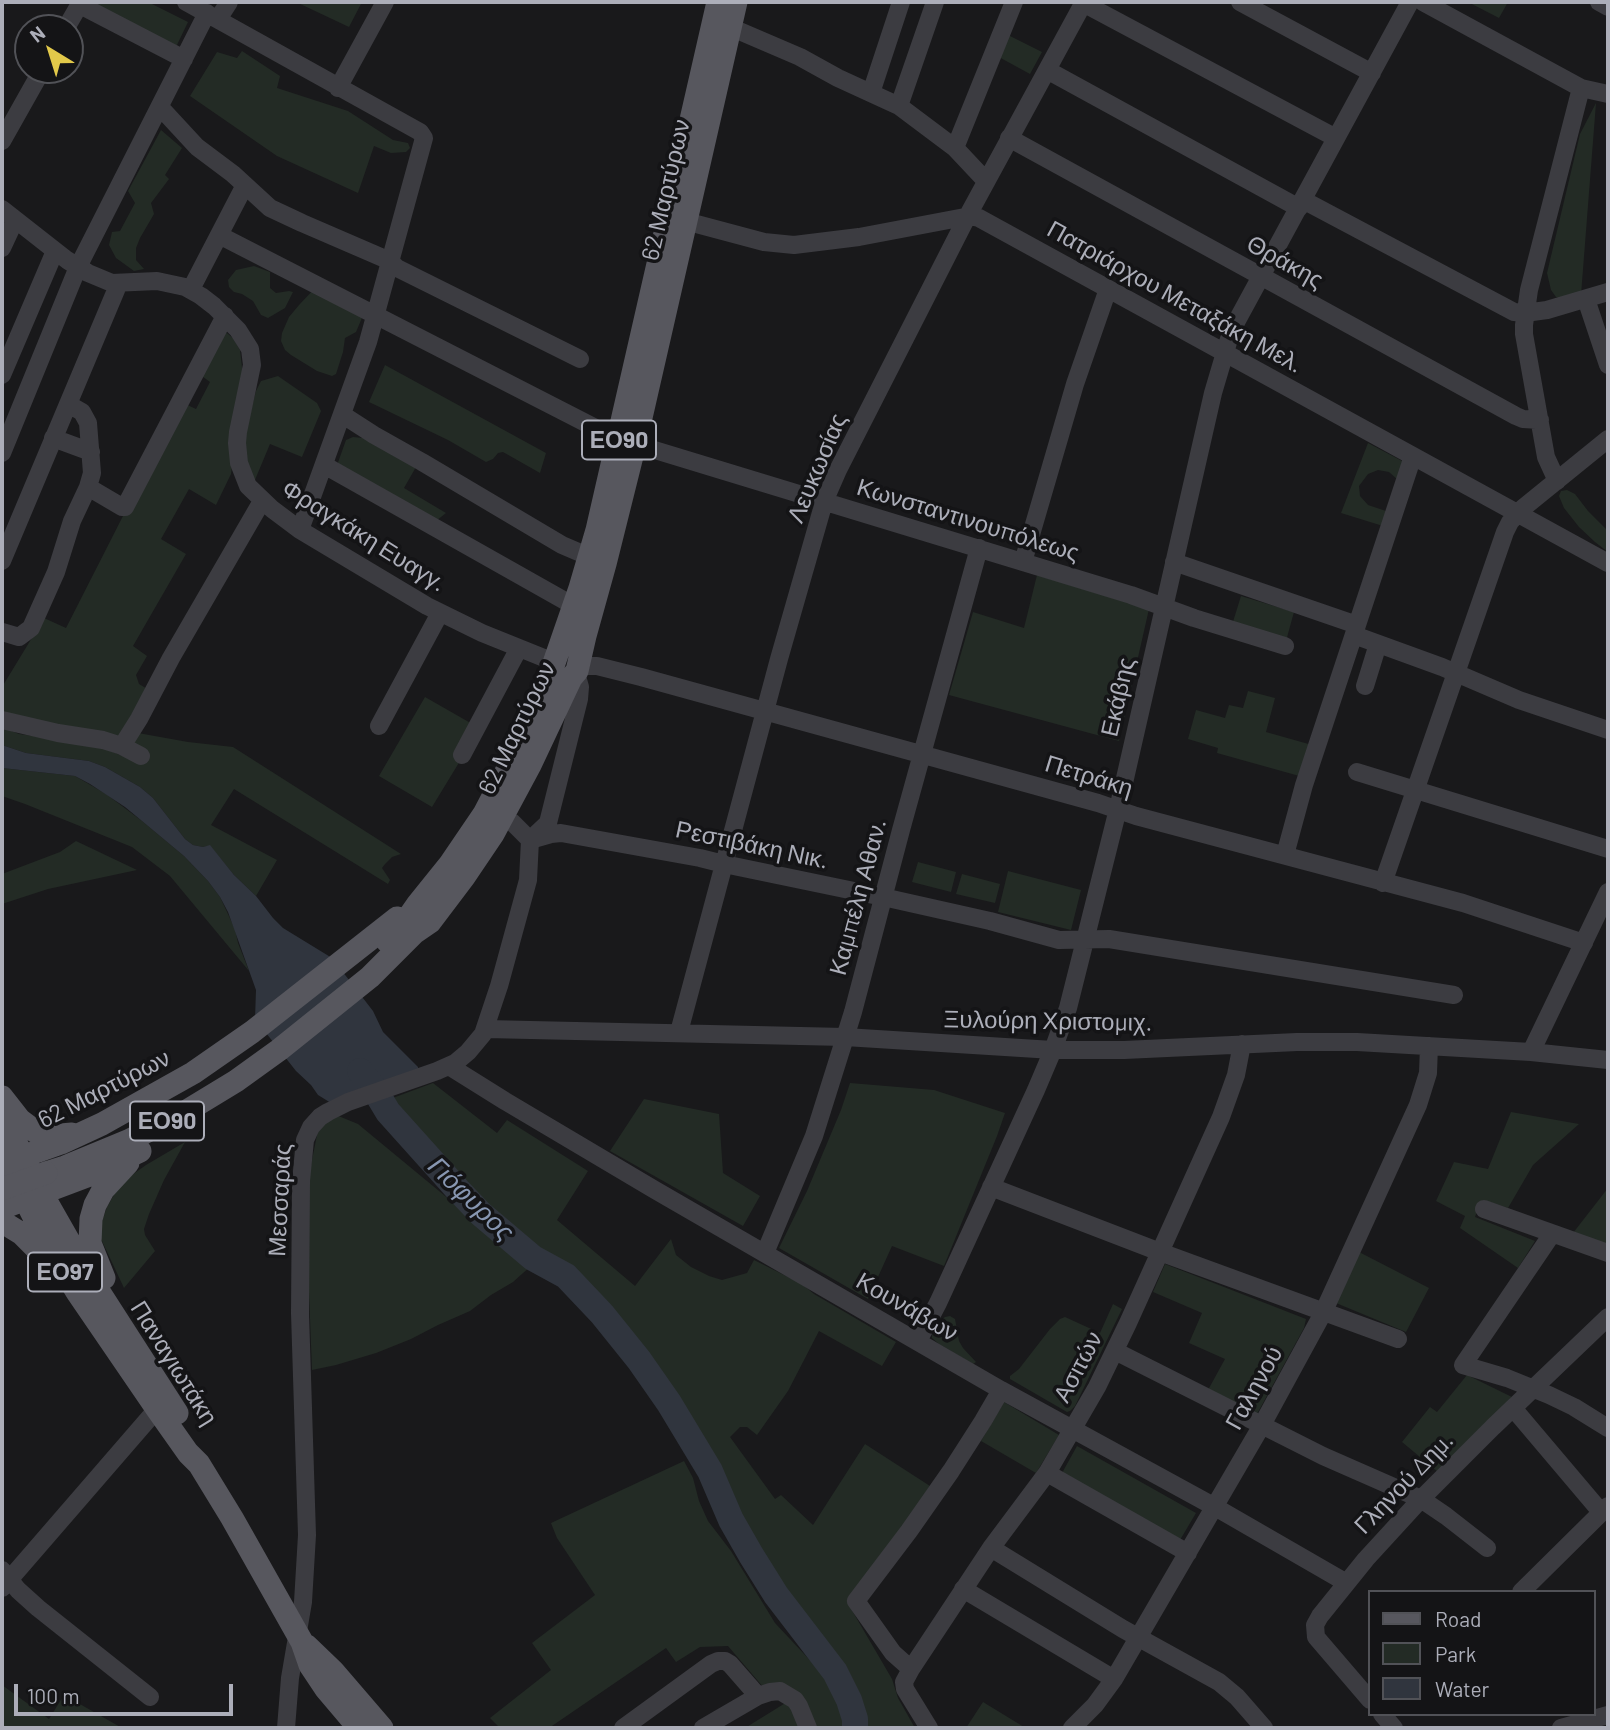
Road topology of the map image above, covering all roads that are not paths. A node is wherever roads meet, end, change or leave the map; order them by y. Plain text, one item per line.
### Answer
1 (186, 2) edge
2 (229, 2) edge
3 (385, 2) edge
4 (718, 2) edge
5 (736, 2) edge
6 (901, 2) edge
7 (935, 2) edge
8 (1014, 2) edge
9 (1084, 2) edge
10 (1240, 2) edge
11 (1410, 2) edge
12 (1423, 2) edge
13 (1599, 2) edge
14 (80, 3) edge
15 (1608, 7) edge
16 (213, 16) junction
17 (730, 27) junction
18 (184, 59) junction
19 (1047, 70) junction
20 (1372, 73) junction
21 (34, 84) edge
22 (338, 88) junction
23 (1581, 88) junction
24 (1606, 89) edge
25 (871, 93) junction
26 (899, 106) junction
27 (160, 107) junction
28 (1009, 138) junction
29 (1336, 138) junction
30 (2, 141) edge
31 (955, 148) junction
32 (986, 181) junction
33 (245, 185) junction
34 (1301, 204) junction
35 (8, 214) edge
36 (967, 217) junction
37 (678, 220) junction
38 (219, 235) junction
39 (2, 248) edge
40 (55, 251) junction
41 (390, 261) junction
42 (78, 267) junction
43 (1261, 277) junction
44 (119, 283) junction
45 (191, 289) junction
46 (1108, 289) junction
47 (1608, 292) edge
48 (1586, 299) junction
49 (1525, 313) junction
50 (375, 315) junction
51 (225, 316) junction
52 (1224, 353) junction
53 (580, 359) dead end
54 (1608, 365) edge
55 (2, 375) edge
56 (68, 404) junction
57 (343, 415) junction
58 (1539, 420) junction
59 (53, 438) junction
60 (627, 442) junction
61 (1605, 447) edge
62 (91, 452) junction
63 (2, 453) edge
64 (1413, 456) junction
65 (324, 466) junction
66 (1557, 481) junction
67 (88, 487) junction
68 (262, 501) junction
69 (824, 502) junction
70 (1518, 512) junction
71 (300, 530) junction
72 (979, 548) junction
73 (590, 557) junction
74 (2, 561) edge
75 (1023, 562) junction
76 (1174, 562) junction
77 (1608, 563) edge
78 (574, 606) junction
79 (1163, 606) junction
80 (440, 613) junction
81 (1356, 630) junction
82 (2, 632) edge
83 (1378, 643) junction
84 (1285, 646) dead end
85 (519, 648) junction
86 (567, 667) junction
87 (1455, 673) junction
88 (1365, 686) dead end
89 (765, 712) junction
90 (2, 720) edge
91 (379, 726) dead end
92 (1608, 730) edge
93 (122, 746) junction
94 (462, 755) dead end
95 (922, 755) junction
96 (141, 756) dead end
97 (1357, 772) dead end
98 (1415, 791) junction
99 (1118, 809) junction
100 (502, 819) junction
101 (530, 840) junction
102 (1608, 849) edge
103 (1285, 855) junction
104 (724, 864) junction
105 (1383, 883) junction
106 (1608, 892) edge
107 (883, 897) junction
108 (424, 913) junction
109 (1086, 939) junction
110 (1584, 943) junction
111 (355, 980) junction
112 (1454, 995) dead end
113 (486, 1029) junction
114 (679, 1032) junction
115 (845, 1037) junction
116 (1242, 1044) junction
117 (273, 1045) junction
118 (1429, 1046) junction
119 (1053, 1050) junction
120 (1531, 1052) junction
121 (1608, 1060) edge
122 (449, 1066) junction
123 (2, 1097) edge
124 (2, 1116) edge
125 (82, 1133) junction
126 (150, 1146) junction
127 (21, 1172) edge
128 (991, 1187) junction
129 (2, 1189) edge
130 (2, 1208) edge
131 (1484, 1209) dead end
132 (2, 1223) edge
133 (1552, 1234) junction
134 (1160, 1252) junction
135 (765, 1253) junction
136 (1608, 1253) edge
137 (77, 1292) junction
138 (1323, 1313) junction
139 (1608, 1317) edge
140 (128, 1336) junction
141 (1398, 1339) dead end
142 (918, 1341) junction
143 (1115, 1352) junction
144 (1535, 1388) junction
145 (1001, 1390) junction
146 (1513, 1408) junction
147 (157, 1409) junction
148 (1262, 1425) junction
149 (1608, 1428) edge
150 (1073, 1429) junction
151 (199, 1464) junction
152 (1046, 1473) junction
153 (1421, 1499) junction
154 (1215, 1507) junction
155 (1605, 1509) edge
156 (991, 1548) junction
157 (1487, 1548) dead end
158 (1188, 1553) junction
159 (4, 1579) edge
160 (1345, 1582) junction
161 (963, 1590) junction
162 (1523, 1590) edge
163 (1139, 1637) junction
164 (299, 1638) junction
165 (907, 1677) junction
166 (1114, 1679) junction
167 (758, 1696) junction
168 (150, 1698) dead end
169 (1368, 1698) edge
170 (1608, 1715) edge
171 (286, 1728) edge
172 (359, 1728) edge
173 (382, 1728) edge
174 (623, 1728) edge
175 (703, 1728) edge
176 (808, 1728) edge
177 (929, 1728) edge
178 (1072, 1728) edge
179 (1264, 1728) edge
180 (1560, 1728) edge

1 - 16 street
2 - 16 street
3 - 22 street
4 - 37 main road, 62 Μαρτύρων / ΕΟ90
5 - 17 main road, 62 Μαρτύρων / ΕΟ90
6 - 25 street
7 - 26 street
8 - 31 street
9 - 19 street, Λευκωσίας
9 - 29 street
10 - 20 street
11 - 20 street, Εκάβης
12 - 23 street
13 - 15 street
14 - 18 street
16 - 18 street
16 - 22 street
17 - 25 street
17 - 37 main road, 62 Μαρτύρων / ΕΟ90
18 - 27 street
19 - 28 street, Λευκωσίας
19 - 34 street
20 - 29 street, Εκάβης
21 - 30 street
22 - 41 street
23 - 24 street
23 - 49 street
25 - 26 street
26 - 31 street
27 - 33 street
27 - 42 street
28 - 32 street, Λευκωσίας
28 - 43 street, Θράκης
29 - 34 street, Εκάβης
31 - 32 street
32 - 36 street, Λευκωσίας
33 - 38 street
33 - 41 street
34 - 43 street, Εκάβης
34 - 49 street
35 - 39 street
35 - 40 street, Φραγκάκη Ευαγγ.
36 - 37 street, Πατριάρχου Μεταξάκη Μελ.
36 - 46 street, Πατριάρχου Μεταξάκη Μελ.
36 - 69 street, Λευκωσίας
37 - 60 main road, 62 Μαρτύρων / ΕΟ90
38 - 45 street
38 - 50 street, Κωνσταντινουπόλεως
40 - 42 street, Φραγκάκη Ευαγγ.
40 - 55 street
41 - 50 street
41 - 53 street
42 - 44 street, Φραγκάκη Ευαγγ.
42 - 63 street
43 - 52 street, Εκάβης
43 - 58 street, Θράκης
44 - 45 street, Φραγκάκη Ευαγγ.
44 - 56 street
45 - 51 street, Φραγκάκη Ευαγγ.
46 - 52 street, Πατριάρχου Μεταξάκη Μελ.
46 - 75 street
47 - 48 street
48 - 49 street
48 - 54 street
49 - 58 street
50 - 57 street
50 - 60 street, Κωνσταντινουπόλεως
51 - 67 street
51 - 68 street, Φραγκάκη Ευαγγ.
52 - 64 street, Πατριάρχου Μεταξάκη Μελ.
52 - 76 street, Εκάβης
56 - 59 street
56 - 62 street
57 - 65 street
57 - 73 street
58 - 66 street
59 - 62 street
59 - 74 street
60 - 69 street, Κωνσταντινουπόλεως
60 - 73 main road, 62 Μαρτύρων / ΕΟ90
60 - 86 main road, 62 Μαρτύρων / ΕΟ90
61 - 66 street
62 - 67 street
64 - 70 street, Πατριάρχου Μεταξάκη Μελ.
64 - 81 street
65 - 71 street
65 - 78 street
66 - 70 street
67 - 82 street
68 - 71 street, Φραγκάκη Ευαγγ.
68 - 93 street
69 - 72 street, Κωνσταντινουπόλεως
69 - 89 street, Λευκωσίας
70 - 77 street, Πατριάρχου Μεταξάκη Μελ.
70 - 87 street
71 - 80 street, Φραγκάκη Ευαγγ.
72 - 75 street, Κωνσταντινουπόλεως
72 - 95 street, Καμπέλη Αθαν.
73 - 78 main road, 62 Μαρτύρων / ΕΟ90
75 - 79 street, Κωνσταντινουπόλεως
76 - 79 street, Εκάβης
76 - 81 street
78 - 86 main road, 62 Μαρτύρων / ΕΟ90
79 - 84 street, Κωνσταντινουπόλεως
79 - 99 street, Εκάβης
80 - 85 street, Φραγκάκη Ευαγγ.
80 - 91 street
81 - 83 street
81 - 103 street
83 - 87 street
83 - 88 street
85 - 86 street, Φραγκάκη Ευαγγ.
85 - 94 street
86 - 89 street, Πετράκη
86 - 100 main road, 62 Μαρτύρων / ΕΟ90
86 - 101 street
86 - 108 main road, 62 Μαρτύρων / ΕΟ90
87 - 92 street
87 - 98 street
89 - 95 street, Πετράκη
89 - 104 street, Λευκωσίας
90 - 93 street
93 - 96 street
95 - 99 street, Πετράκη
95 - 107 street, Καμπέλη Αθαν.
97 - 98 street
98 - 102 street
98 - 105 street
99 - 103 street, Πετράκη
99 - 109 street, Εκάβης
100 - 101 street
100 - 108 main road, 62 Μαρτύρων / ΕΟ90
101 - 104 street, Ρεστιβάκη Νικ.
101 - 113 street, Μεσσαράς
103 - 105 street, Πετράκη
104 - 107 street, Ρεστιβάκη Νικ.
104 - 114 street, Λευκωσίας
105 - 110 street, Πετράκη
106 - 110 street
107 - 109 street, Ρεστιβάκη Νικ.
107 - 115 street, Καμπέλη Αθαν.
108 - 111 main road, 62 Μαρτύρων / ΕΟ90
108 - 111 main road, 62 Μαρτύρων / ΕΟ90
109 - 112 street, Ρεστιβάκη Νικ.
109 - 119 street, Εκάβης
110 - 120 street
111 - 117 main road, 62 Μαρτύρων / ΕΟ90
111 - 117 main road, ΕΟ90
113 - 114 street, Ξυλούρη Χριστομιχ.
113 - 122 street, Μεσσαράς
114 - 115 street, Ξυλούρη Χριστομιχ.
115 - 119 street, Ξυλούρη Χριστομιχ.
115 - 135 street, Καμπέλη Αθαν.
116 - 118 street, Ξυλούρη Χριστομιχ.
116 - 119 street, Ξυλούρη Χριστομιχ.
116 - 134 street, Ασιτών
117 - 125 main road, 62 Μαρτύρων / ΕΟ90
117 - 126 main road, ΕΟ90
117 - 127 main road, 62 Μαρτύρων / ΕΟ90
118 - 120 street, Ξυλούρη Χριστομιχ.
118 - 138 street, Γαληνού
119 - 128 street, Εκάβης
120 - 121 street, Ξυλούρη Χριστομιχ.
122 - 135 street, Κουνάβων
122 - 164 street, Μεσσαράς
123 - 125 main road
124 - 127 main road, Παναγιωτάκη / ΕΟ97
125 - 127 main road, 62 Μαρτύρων / ΕΟ90
126 - 127 main road, ΕΟ90
126 - 140 main road
127 - 129 main road, 62 Μαρτύρων / ΕΟ90, bridge
127 - 130 main road, ΕΟ90
127 - 137 main road, Παναγιωτάκη / ΕΟ97
127 - 140 main road, Παναγιωτάκη / ΕΟ97
128 - 134 street
128 - 142 street, Εκάβης
131 - 133 street
132 - 137 main road
133 - 136 street
133 - 144 street
134 - 138 street
134 - 143 street, Ασιτών
135 - 142 street, Κουνάβων
137 - 147 main road, Παναγιωτάκη / ΕΟ97
138 - 141 street
138 - 148 street, Γαληνού
139 - 144 street, Γληνού Δημ.
140 - 151 main road, Παναγιωτάκη / ΕΟ97
142 - 145 street, Κουνάβων
143 - 148 street
143 - 150 street, Ασιτών
144 - 146 street, Γληνού Δημ.
144 - 149 street
145 - 150 street, Κουνάβων
145 - 165 street
146 - 153 street, Γληνού Δημ.
146 - 155 street
147 - 151 main road, Παναγιωτάκη / ΕΟ97
147 - 159 street
148 - 153 street
148 - 154 street, Γαληνού
150 - 152 street, Ασιτών
150 - 154 street, Κουνάβων
151 - 164 main road, ΕΟ97
152 - 156 street, Ασιτών
152 - 158 street
153 - 157 street
153 - 160 street, Γληνού Δημ.
154 - 158 street, Γαληνού
154 - 160 street, Κουνάβων
155 - 162 street
156 - 161 street, Ασιτών
156 - 163 street
158 - 163 street, Γαληνού
159 - 168 street
160 - 169 street, Γληνού Δημ.
161 - 165 street, Ασιτών
161 - 166 street
163 - 166 street, Γαληνού
163 - 179 street
164 - 171 street, Μεσσαράς
164 - 172 main road, ΕΟ97
164 - 173 main road, ΕΟ97
165 - 177 street
166 - 178 street, Γαληνού
167 - 174 street
167 - 175 street
167 - 176 street
170 - 180 street

